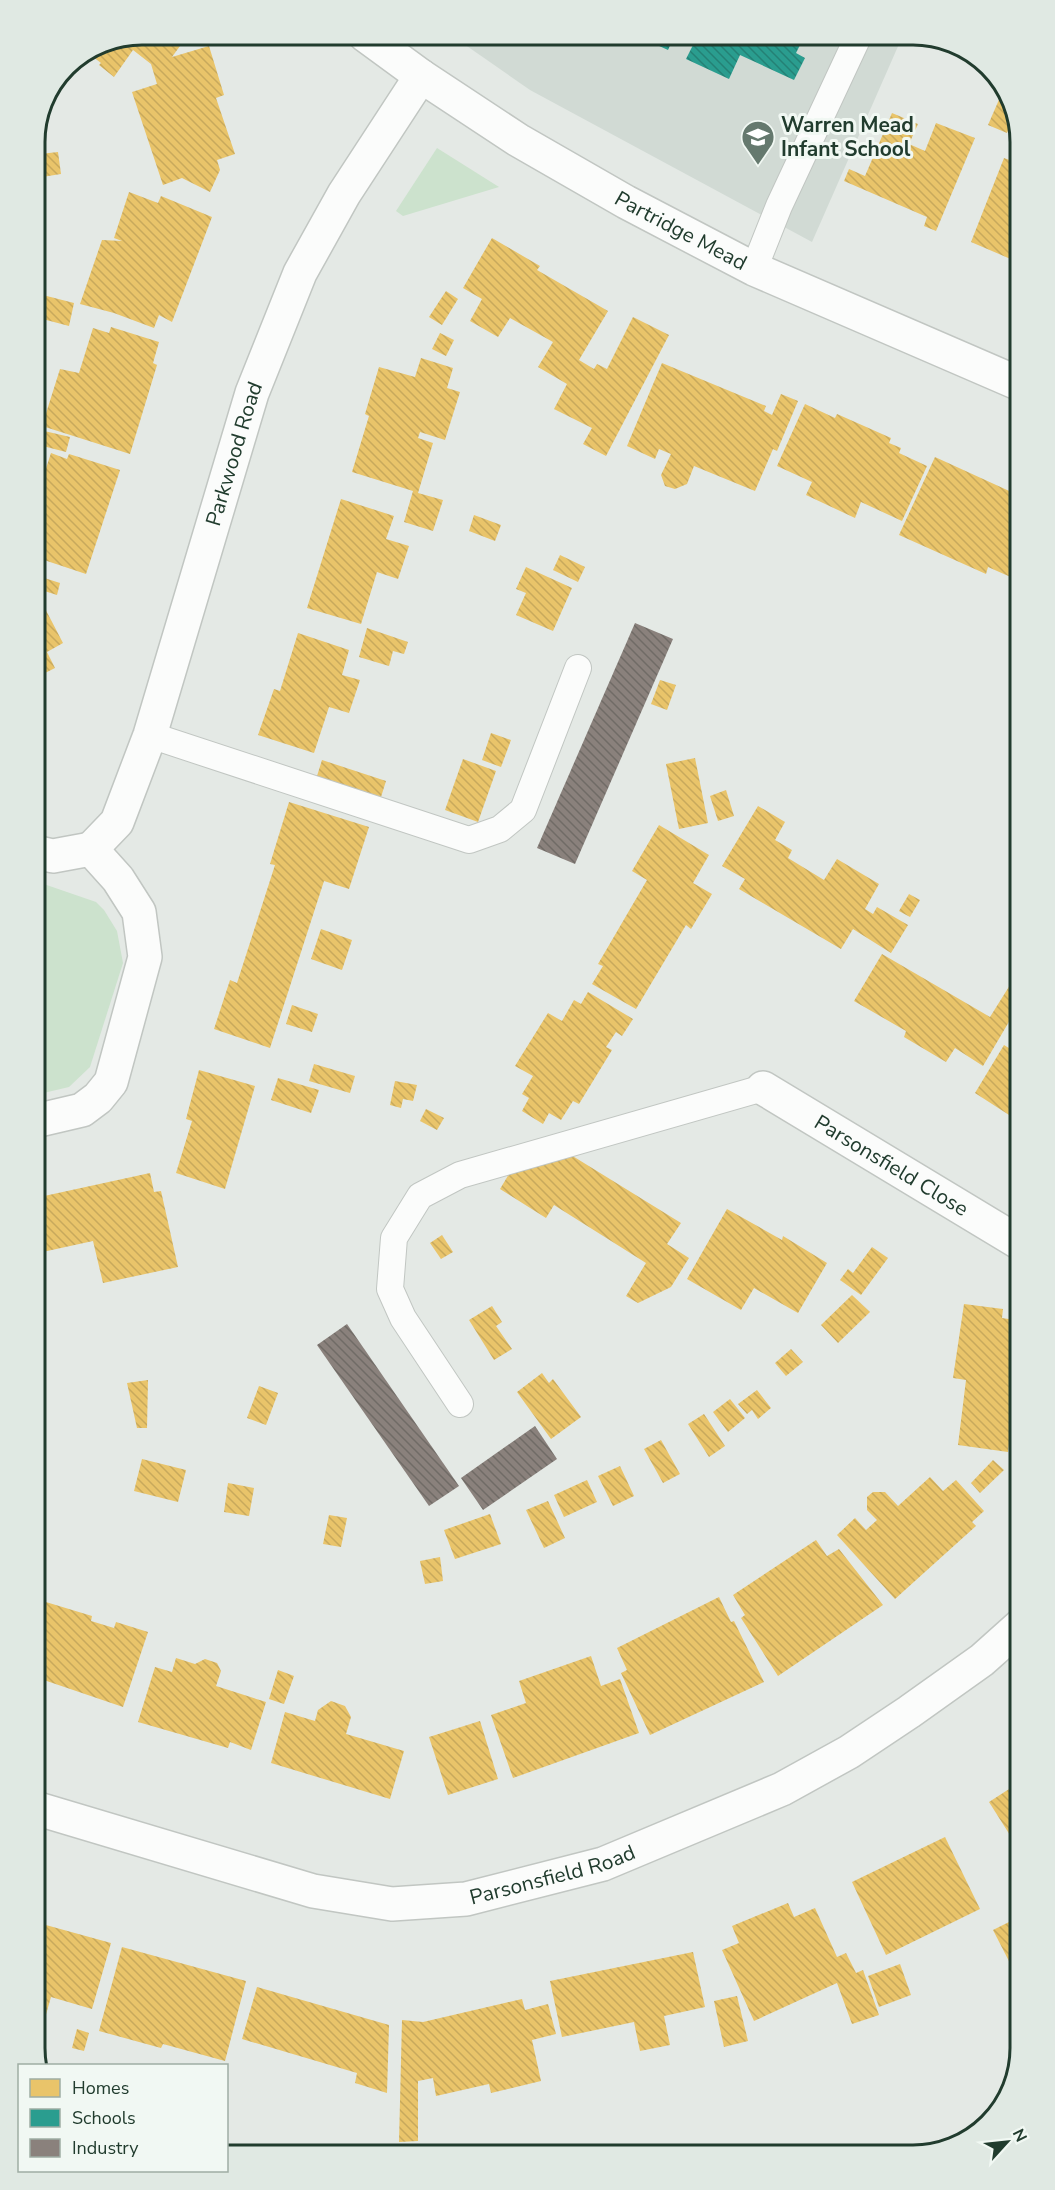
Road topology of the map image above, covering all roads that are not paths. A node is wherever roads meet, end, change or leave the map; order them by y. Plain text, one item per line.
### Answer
1 (380, 45) edge
2 (854, 45) edge
3 (421, 76) junction
4 (754, 269) junction
5 (1010, 380) edge
6 (578, 668) dead end
7 (150, 735) junction
8 (91, 849) junction
9 (45, 854) edge
10 (764, 1088) joint
11 (45, 1119) edge
12 (1010, 1237) edge
13 (460, 1404) dead end
14 (1010, 1635) edge
15 (45, 1811) edge

1 - 3 street, Partridge Mead
2 - 4 lane
3 - 4 street, Partridge Mead
3 - 7 street, Parkwood Road
4 - 5 street, Partridge Mead
6 - 7 lane
7 - 8 street, Parkwood Road
8 - 9 street
8 - 11 street
10 - 12 street, Parsonsfield Close
10 - 13 lane
14 - 15 street, Parsonsfield Road

